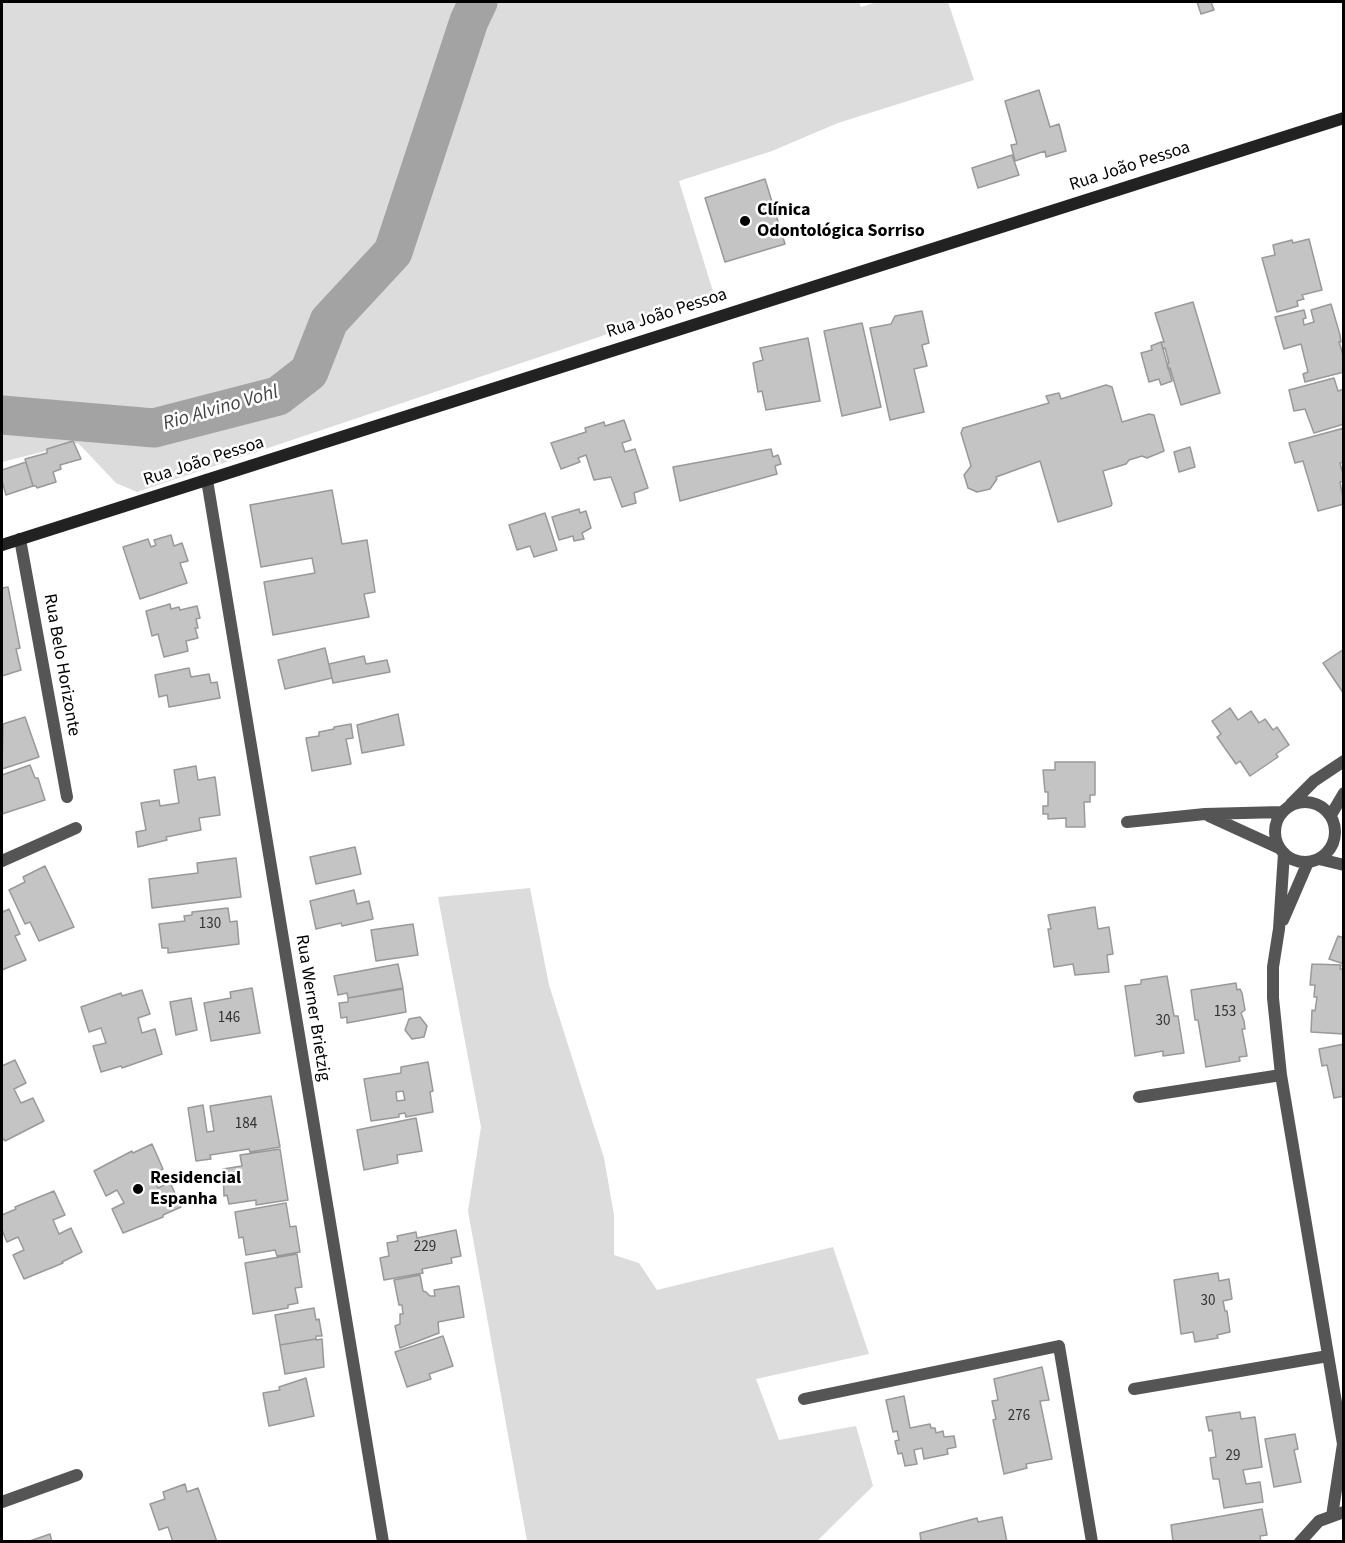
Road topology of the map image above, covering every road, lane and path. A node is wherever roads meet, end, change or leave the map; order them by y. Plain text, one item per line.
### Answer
1 (1344, 118) edge
2 (207, 480) junction
3 (20, 539) junction
4 (2, 545) edge
5 (1344, 761) edge
6 (1344, 793) edge
7 (67, 797) dead end
8 (1285, 809) junction
9 (1206, 814) junction
10 (1330, 815) junction
11 (1127, 822) dead end
12 (76, 828) dead end
13 (1340, 838) edge
14 (1281, 851) junction
15 (2, 861) edge
16 (1313, 861) junction
17 (1344, 865) edge
18 (1279, 929) junction
19 (1281, 1075) junction
20 (1139, 1097) dead end
21 (1328, 1356) junction
22 (1134, 1389) dead end
23 (804, 1399) dead end
24 (1343, 1445) edge
25 (77, 1475) dead end
26 (2, 1502) edge
27 (1338, 1514) edge
28 (382, 1542) edge
29 (1092, 1542) edge
30 (1300, 1542) edge

1 - 2 street, Rua João Pessoa
2 - 3 street, Rua João Pessoa
2 - 28 street, Rua Werner Brietzig
3 - 4 street, Rua João Pessoa
3 - 7 street, Rua Belo Horizonte
5 - 8 street
6 - 10 street
8 - 9 street
8 - 10 street
8 - 14 street
9 - 11 street
9 - 14 street
10 - 13 street
12 - 15 street
13 - 16 street
14 - 16 street
14 - 18 street
16 - 17 street
16 - 18 street
18 - 19 street
19 - 20 street
19 - 21 street
21 - 22 street
21 - 24 street
23 - 29 street
24 - 27 street
25 - 26 street
27 - 30 street

